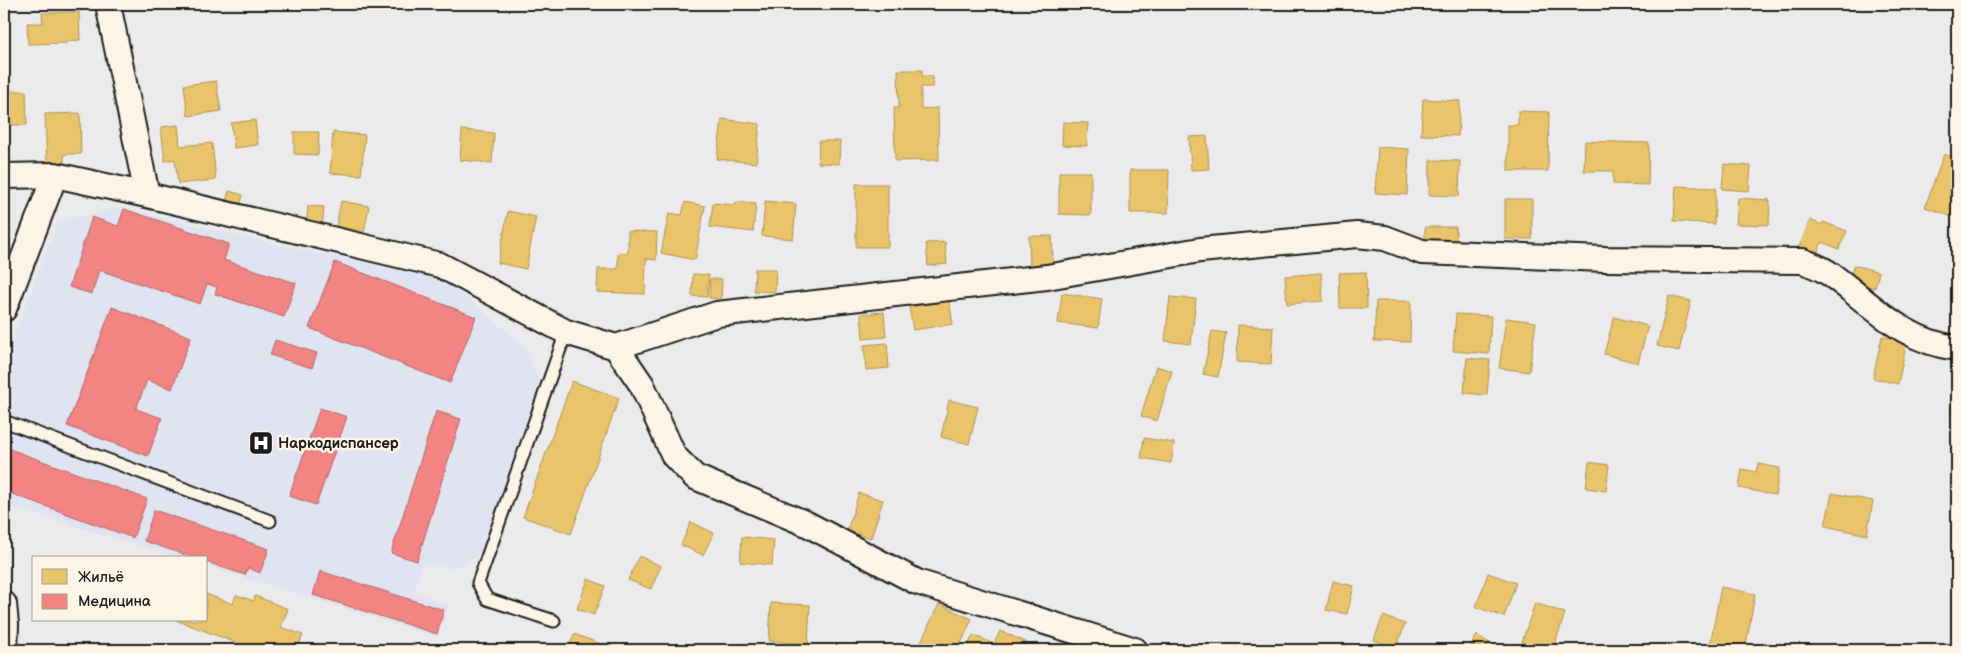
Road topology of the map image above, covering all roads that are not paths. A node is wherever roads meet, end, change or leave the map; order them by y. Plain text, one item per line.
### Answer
1 (108, 4) edge
2 (55, 175) junction
3 (4, 176) edge
4 (147, 195) junction
5 (4, 309) edge
6 (566, 332) junction
7 (616, 347) junction
8 (1957, 348) edge
9 (4, 421) edge
10 (270, 521) dead end
11 (4, 604) edge
12 (554, 621) dead end
13 (5, 650) edge
14 (1135, 650) edge

1 - 4 street
2 - 3 street
2 - 4 street
2 - 5 street
4 - 6 street
6 - 7 street
6 - 12 lane
7 - 8 street
7 - 14 street
9 - 10 lane
11 - 13 street

